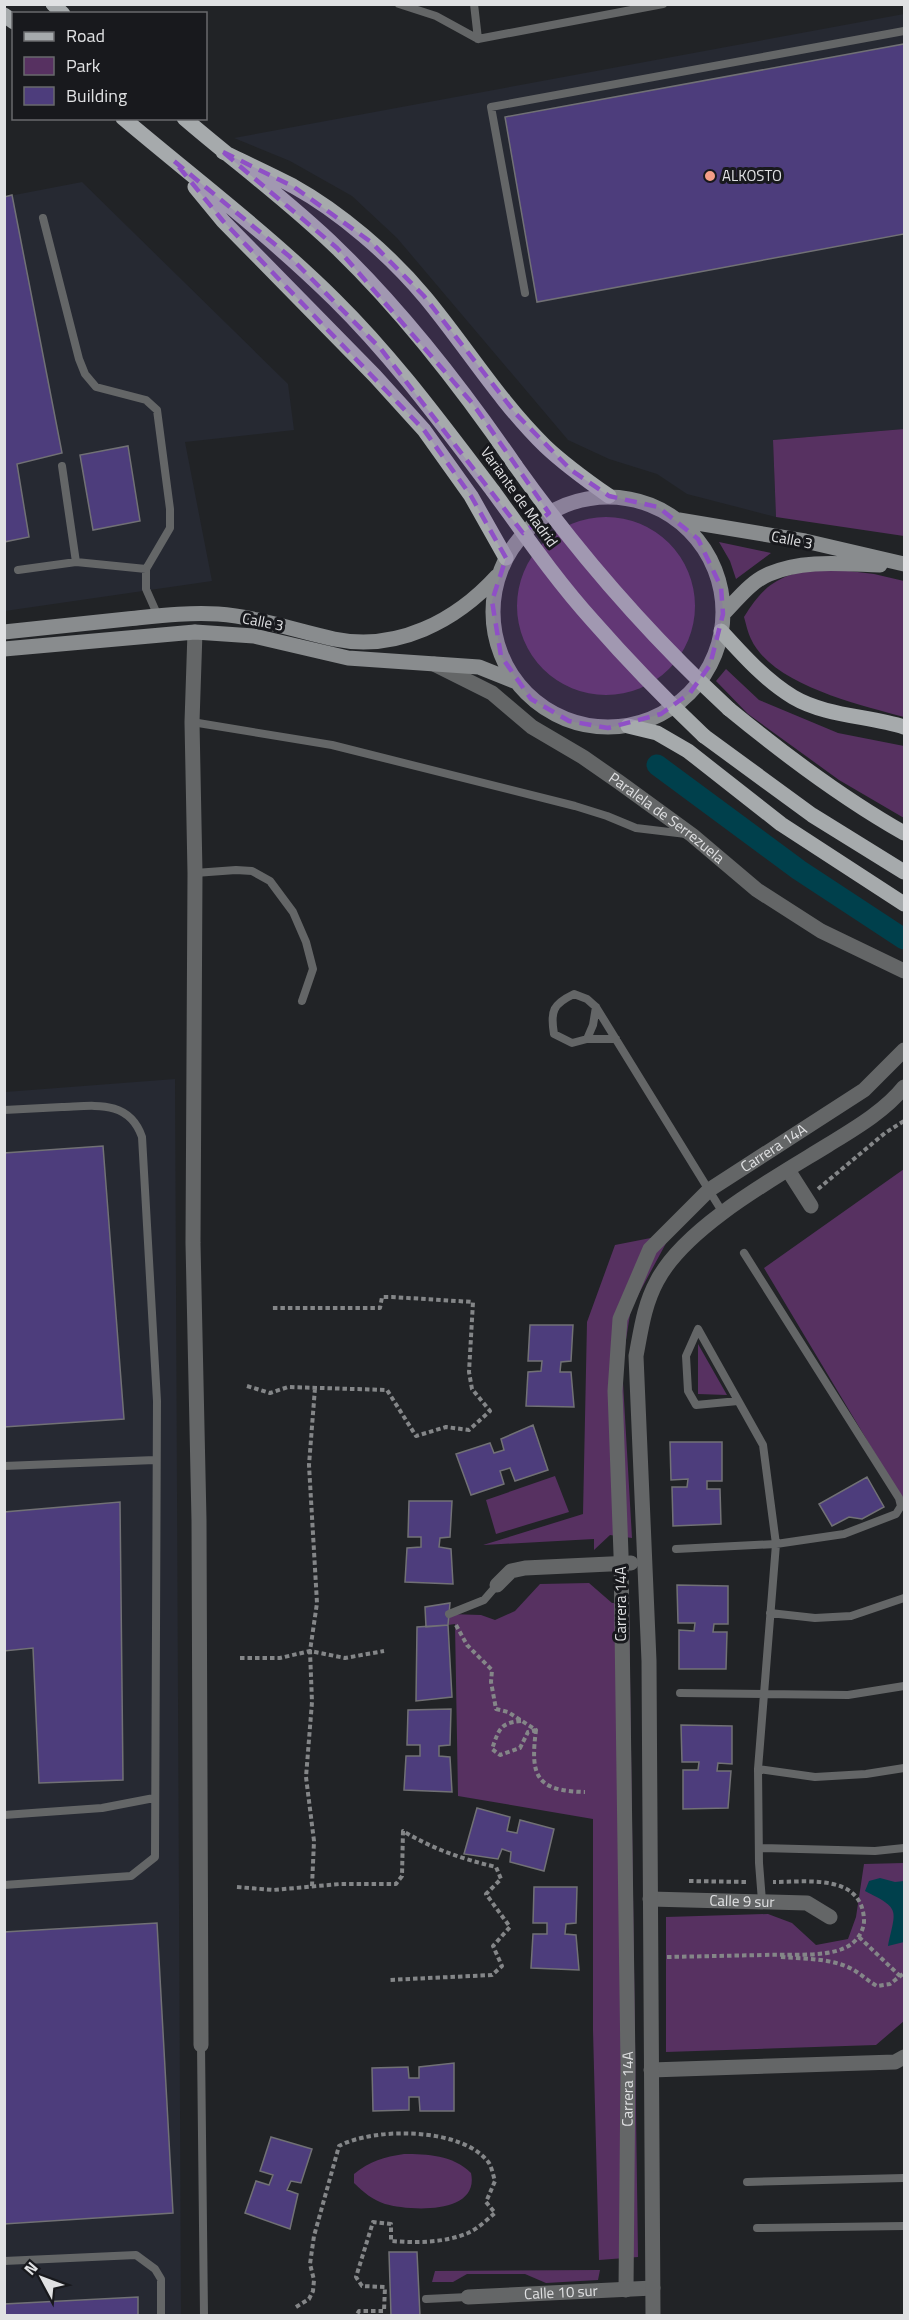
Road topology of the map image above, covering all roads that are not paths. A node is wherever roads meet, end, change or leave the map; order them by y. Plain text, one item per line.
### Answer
1 (399, 4) edge
2 (474, 4) edge
3 (663, 4) edge
4 (904, 31) edge
5 (478, 39) junction
6 (125, 120) edge
7 (186, 120) edge
8 (220, 149) junction
9 (170, 158) junction
10 (43, 218) dead end
11 (525, 293) dead end
12 (62, 466) dead end
13 (609, 496) junction
14 (679, 520) junction
15 (506, 558) junction
16 (76, 562) junction
17 (904, 565) edge
18 (146, 569) junction
19 (18, 570) dead end
20 (499, 574) junction
21 (723, 614) junction
22 (158, 616) junction
23 (722, 631) junction
24 (4, 632) edge
25 (195, 632) junction
26 (4, 649) edge
27 (432, 663) junction
28 (514, 681) junction
29 (192, 722) junction
30 (628, 726) junction
31 (904, 727) edge
32 (904, 833) edge
33 (692, 835) junction
34 (904, 872) edge
35 (195, 873) junction
36 (904, 904) edge
37 (903, 972) edge
38 (302, 1001) dead end
39 (596, 1007) junction
40 (587, 1039) junction
41 (616, 1039) junction
42 (904, 1050) edge
43 (902, 1095) edge
44 (4, 1110) edge
45 (788, 1170) junction
46 (709, 1190) junction
47 (809, 1203) road end
48 (723, 1214) junction
49 (744, 1253) dead end
50 (738, 1401) junction
51 (155, 1460) junction
52 (4, 1466) edge
53 (776, 1544) junction
54 (676, 1549) dead end
55 (643, 1562) junction
56 (621, 1563) junction
57 (497, 1585) joint
58 (904, 1598) edge
59 (770, 1613) junction
60 (449, 1614) road end
61 (904, 1686) edge
62 (680, 1693) dead end
63 (765, 1694) junction
64 (904, 1768) edge
65 (758, 1769) junction
66 (154, 1798) junction
67 (4, 1815) edge
68 (759, 1848) junction
69 (904, 1848) edge
70 (4, 1885) edge
71 (650, 1899) junction
72 (762, 1901) junction
73 (830, 1917) dead end
74 (201, 2045) joint
75 (904, 2056) edge
76 (651, 2070) junction
77 (904, 2178) edge
78 (747, 2182) dead end
79 (904, 2226) edge
80 (757, 2228) dead end
81 (4, 2261) edge
82 (652, 2288) junction
83 (626, 2290) junction
84 (468, 2297) joint
85 (426, 2299) dead end
86 (161, 2316) edge
87 (204, 2316) edge
88 (653, 2316) edge

1 - 5 lane
2 - 5 lane
3 - 5 lane
4 - 11 lane
6 - 9 main road, Variante de Madrid
7 - 8 main road, Variante de Madrid
8 - 13 main road
8 - 32 main road, Variante de Madrid, bridge
9 - 15 main road
9 - 34 main road, Variante de Madrid, bridge
10 - 18 lane
12 - 16 lane
13 - 14 main road
13 - 15 main road
14 - 17 main road, Calle 3
14 - 21 main road
15 - 20 main road
16 - 18 lane
16 - 19 lane
17 - 21 main road, Calle 3
18 - 22 lane
20 - 22 main road, Calle 3
20 - 28 main road
21 - 23 main road
22 - 24 main road, Calle 3
23 - 30 main road
23 - 31 main road
25 - 26 main road, Calle 3
25 - 27 main road, Calle 3
25 - 29 street
27 - 28 main road, Calle 3
27 - 33 street, Paralela de Serrezuela
28 - 30 main road
29 - 33 lane
29 - 35 street
30 - 36 main road
33 - 37 street, Paralela de Serrezuela
35 - 38 lane
35 - 74 street
39 - 40 lane
39 - 40 lane
39 - 41 lane
40 - 41 lane
41 - 46 lane
42 - 46 street, Carrera 14A
43 - 45 street, Carrera 14A
44 - 51 lane
45 - 47 street
45 - 48 street, Carrera 14A
46 - 48 lane
46 - 56 street, Carrera 14A
48 - 55 street, Carrera 14A
49 - 53 lane
50 - 50 lane
50 - 53 lane
51 - 52 lane
51 - 66 lane
53 - 54 lane
53 - 59 lane
55 - 56 street
55 - 71 street, Carrera 14A
56 - 57 street
56 - 83 street, Carrera 14A
57 - 60 lane
58 - 59 lane
59 - 63 lane
61 - 63 lane
62 - 63 lane
63 - 65 lane
64 - 65 lane
65 - 68 lane
66 - 67 lane
66 - 70 lane
68 - 69 lane
68 - 72 lane
71 - 72 street, Calle 9 sur
71 - 76 street, Carrera 14A
72 - 73 street, Calle 9 sur
74 - 87 lane
75 - 76 street
76 - 82 street, Carrera 14A
77 - 78 lane
79 - 80 lane
81 - 86 lane
82 - 83 street, Calle 10 sur
82 - 88 street, Carrera 14A
83 - 84 street, Calle 10 sur
84 - 85 lane

